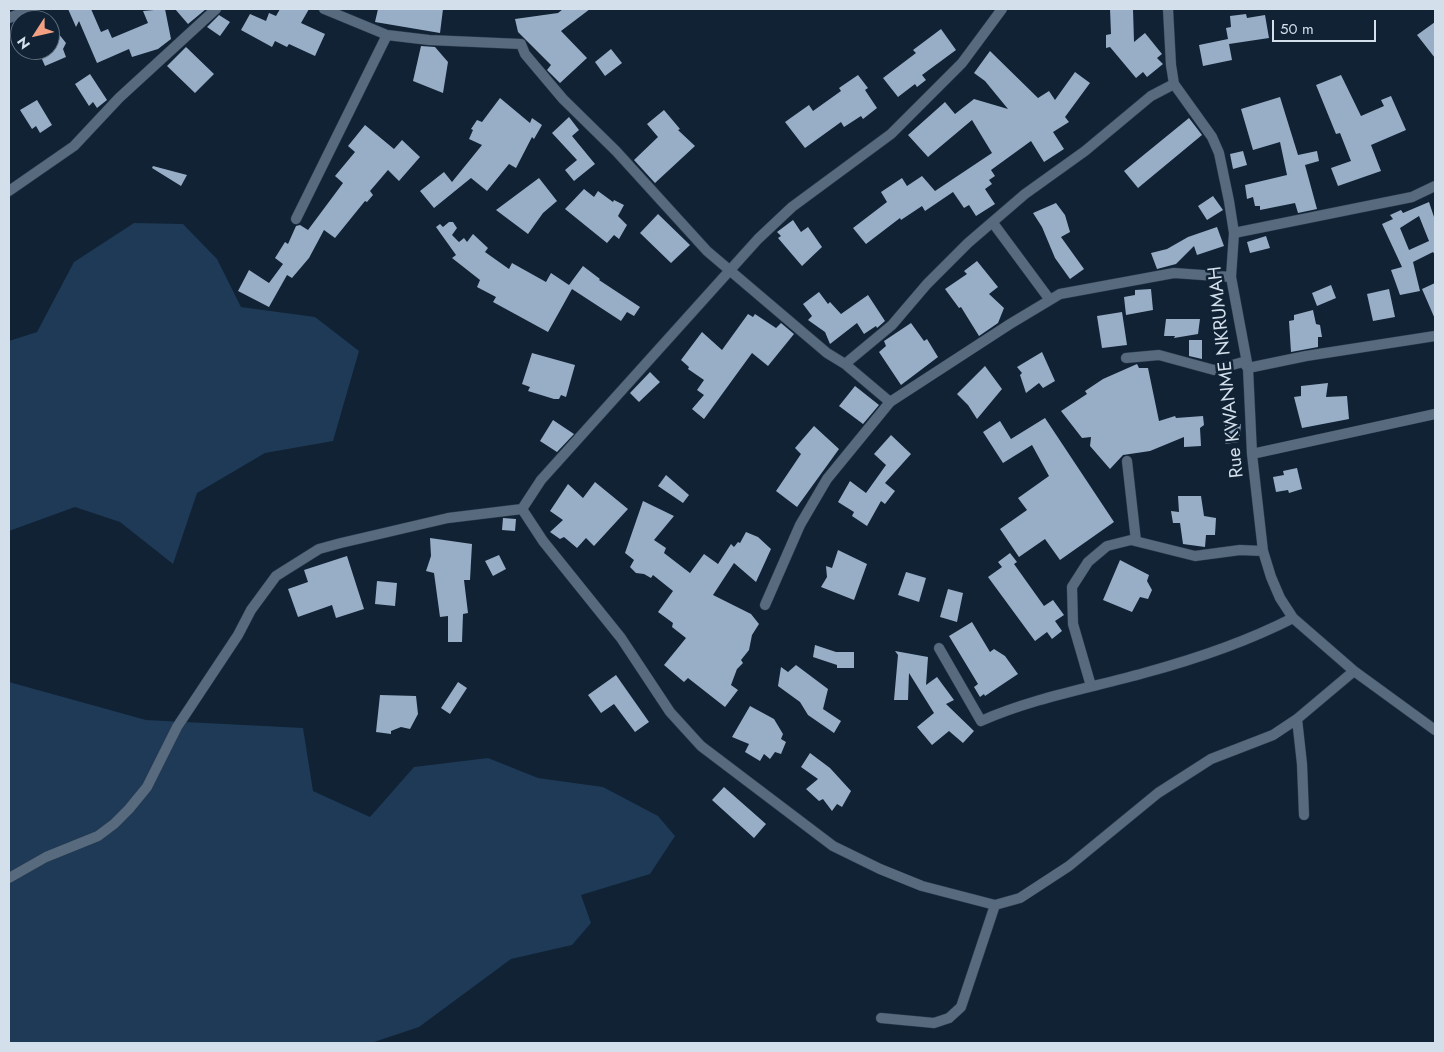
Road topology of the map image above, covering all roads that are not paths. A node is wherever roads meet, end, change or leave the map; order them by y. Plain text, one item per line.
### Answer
1 (32, 9) edge
2 (216, 9) edge
3 (324, 9) edge
4 (1002, 9) edge
5 (1168, 9) edge
6 (9, 18) edge
7 (388, 34) junction
8 (1174, 84) junction
9 (1435, 186) edge
10 (9, 190) edge
11 (296, 219) dead end
12 (993, 223) junction
13 (1234, 233) junction
14 (728, 271) junction
15 (1231, 277) junction
16 (1050, 300) junction
17 (1435, 336) edge
18 (1126, 358) dead end
19 (845, 364) junction
20 (1248, 368) junction
21 (890, 402) junction
22 (1435, 414) edge
23 (1252, 454) junction
24 (1127, 461) dead end
25 (522, 509) junction
26 (1136, 541) junction
27 (1263, 551) junction
28 (765, 605) dead end
29 (1294, 618) junction
30 (939, 648) dead end
31 (1354, 671) junction
32 (1091, 686) junction
33 (1297, 719) junction
34 (1435, 730) edge
35 (1304, 815) dead end
36 (9, 878) edge
37 (995, 905) junction
38 (881, 1018) dead end

1 - 6 street
2 - 10 street
3 - 7 street
4 - 14 street
5 - 8 street, Rue KWANME NKRUMAH
7 - 11 street
7 - 14 street
8 - 12 street
8 - 13 street, Rue KWANME NKRUMAH
9 - 13 street
12 - 16 street
12 - 19 street
13 - 15 street, Rue KWANME NKRUMAH
14 - 19 street
14 - 25 street
15 - 16 street
15 - 20 street, Rue KWANME NKRUMAH
16 - 21 street
17 - 20 street
18 - 20 street
19 - 21 street
20 - 23 street, Rue KWANME NKRUMAH
21 - 28 street
22 - 23 street
23 - 27 street, Rue KWANME NKRUMAH
24 - 26 street
25 - 36 street
25 - 37 street
26 - 27 street
26 - 32 street
27 - 29 street, Rue KWANME NKRUMAH
29 - 31 street, Rue KWANME NKRUMAH
29 - 32 street
30 - 32 street
31 - 33 street
31 - 34 street, Rue KWANME NKRUMAH
33 - 35 street
33 - 37 street
37 - 38 street

